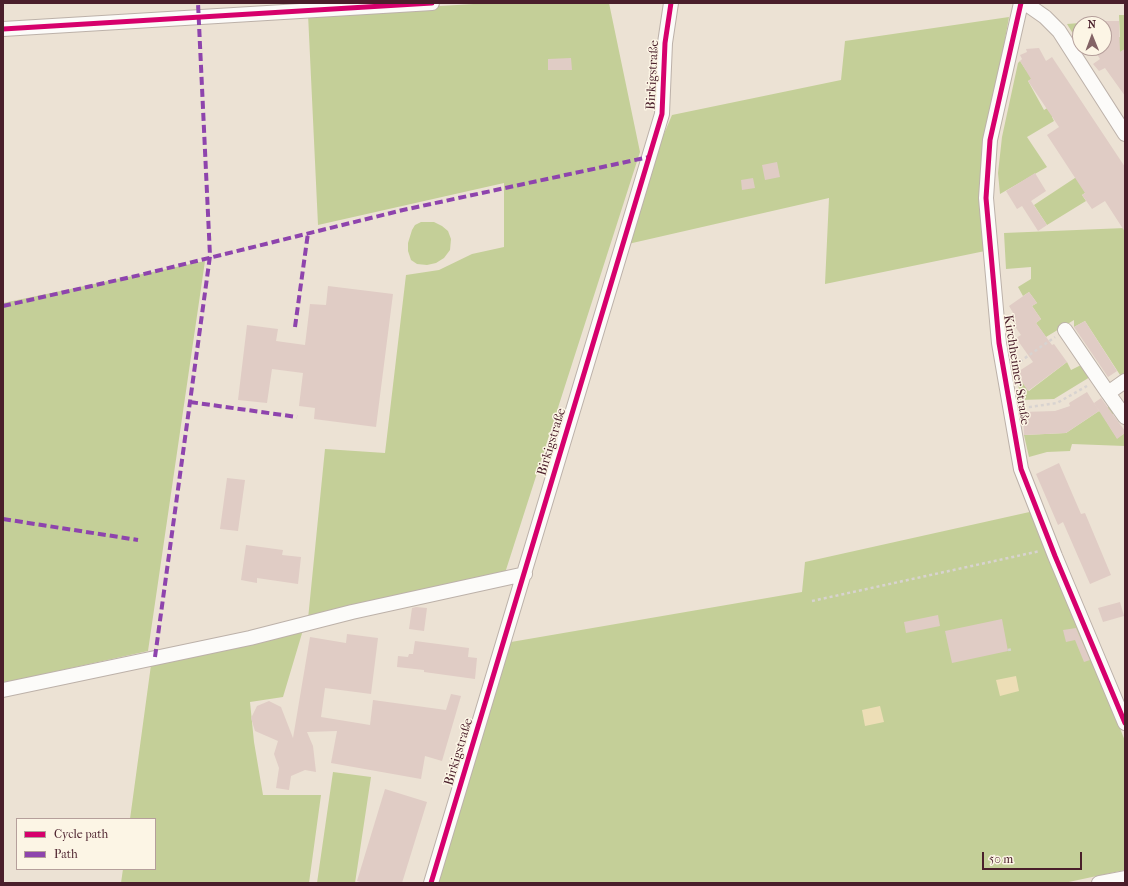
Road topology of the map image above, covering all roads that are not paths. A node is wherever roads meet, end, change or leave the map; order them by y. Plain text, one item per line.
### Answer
1 (432, 3) edge
2 (671, 3) edge
3 (1021, 3) edge
4 (1025, 3) edge
5 (3, 29) edge
6 (1125, 134) edge
7 (1065, 330) road end
8 (1125, 381) edge
9 (1108, 393) junction
10 (1125, 417) edge
11 (525, 574) junction
12 (3, 690) edge
13 (1125, 723) edge
14 (1125, 878) edge
15 (431, 883) edge
16 (1099, 883) edge

1 - 5 street
2 - 11 street, Birkigstraße
3 - 13 street, Kirchheimer Straße
4 - 6 street
7 - 9 street
8 - 9 street
9 - 10 street
11 - 12 street
11 - 15 street, Birkigstraße
14 - 16 street

